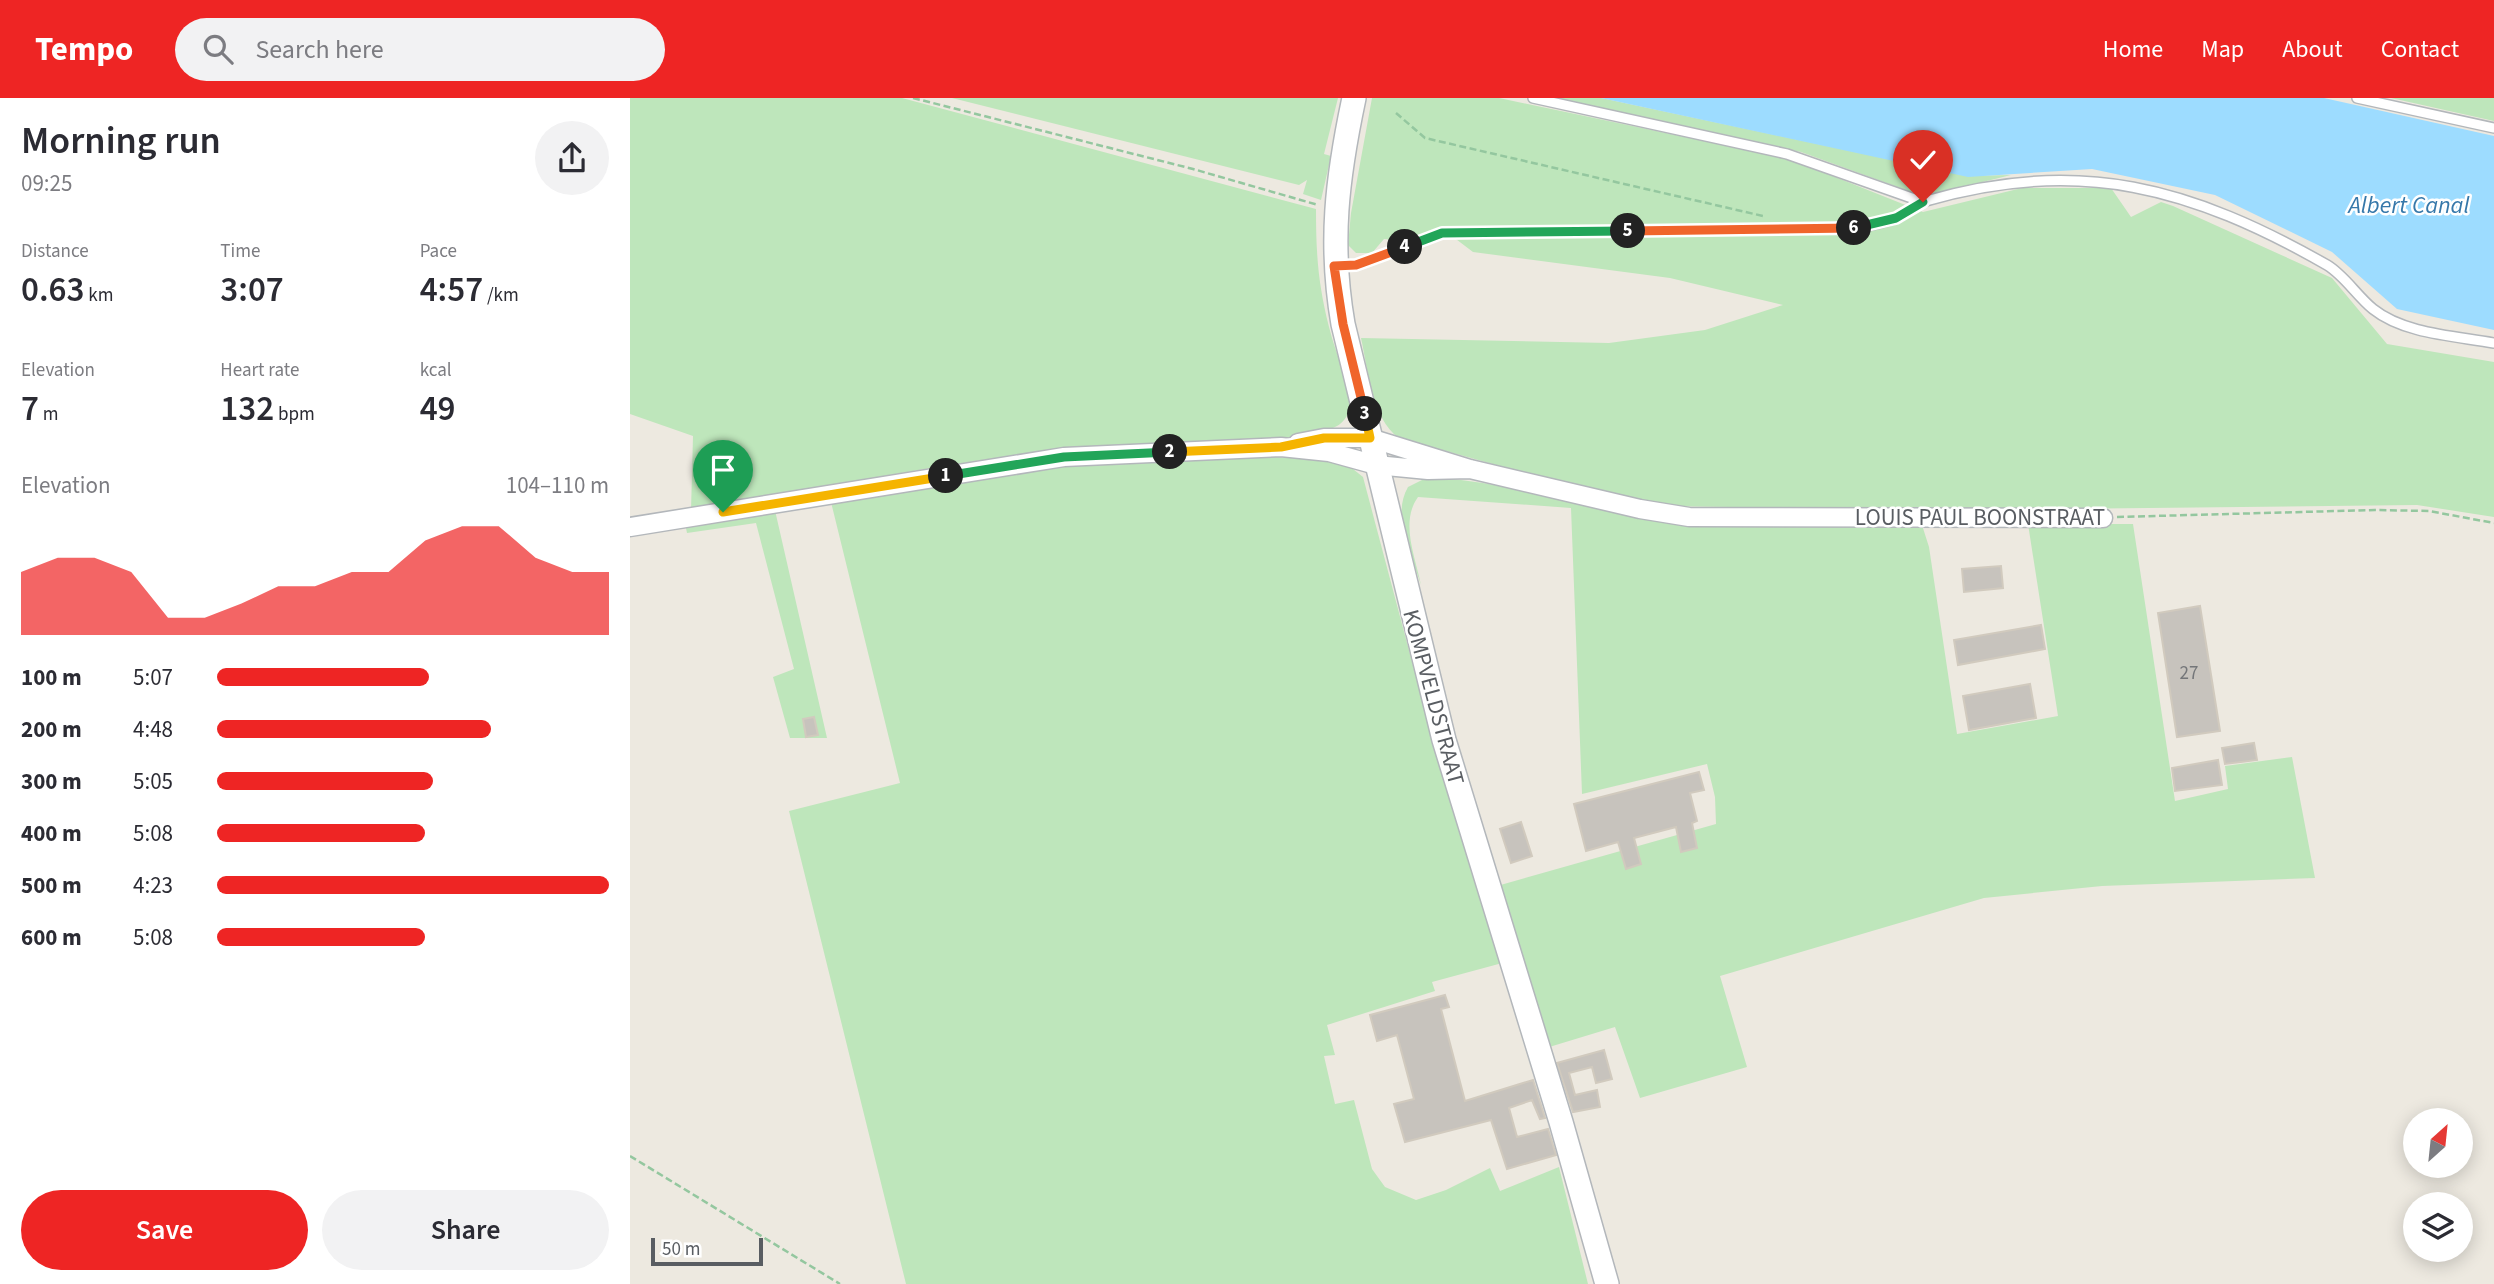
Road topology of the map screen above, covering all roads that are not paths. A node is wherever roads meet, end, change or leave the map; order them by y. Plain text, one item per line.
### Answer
1 (1354, 98) edge
2 (1533, 98) edge
3 (2357, 98) edge
4 (2494, 128) edge
5 (1923, 202) junction
6 (1334, 266) junction
7 (2494, 343) edge
8 (1370, 438) junction
9 (1281, 447) junction
10 (1376, 465) junction
11 (1470, 469) junction
12 (2103, 517) road end
13 (630, 527) edge
14 (1607, 1284) edge

1 - 6 street, KOMPVELDSTRAAT
2 - 5 lane
3 - 4 lane
5 - 6 lane
5 - 7 lane
6 - 8 street, KOMPVELDSTRAAT
8 - 9 street, LOUIS PAUL BOONSTRAAT
8 - 10 street, KOMPVELDSTRAAT
8 - 11 street, LOUIS PAUL BOONSTRAAT
9 - 10 street, LOUIS PAUL BOONSTRAAT
9 - 13 street
10 - 11 street, LOUIS PAUL BOONSTRAAT
10 - 14 street, KOMPVELDSTRAAT
11 - 12 street, LOUIS PAUL BOONSTRAAT

